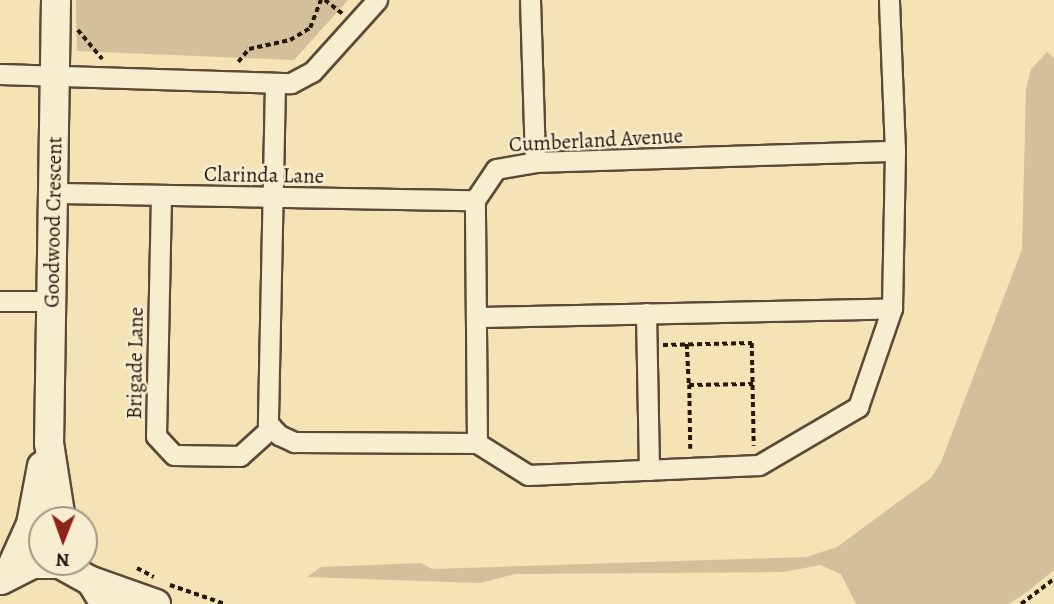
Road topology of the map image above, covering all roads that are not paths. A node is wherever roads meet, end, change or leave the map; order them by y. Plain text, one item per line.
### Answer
1 (56, 0) edge
2 (377, 0) edge
3 (530, 0) edge
4 (889, 0) edge
5 (0, 74) edge
6 (56, 75) junction
7 (275, 83) junction
8 (895, 151) junction
9 (535, 162) junction
10 (54, 193) junction
11 (162, 196) junction
12 (273, 198) junction
13 (475, 200) junction
14 (0, 301) edge
15 (52, 301) junction
16 (892, 308) junction
17 (646, 313) junction
18 (478, 317) junction
19 (272, 427) junction
20 (49, 443) junction
21 (477, 443) junction
22 (649, 460) junction
23 (59, 506) edge
24 (28, 566) edge
25 (98, 572) edge
26 (2, 579) edge
27 (156, 604) edge

1 - 6 street, Goodwood Crescent
2 - 7 street
3 - 9 street
4 - 8 street
5 - 6 street
6 - 7 street
6 - 10 street, Goodwood Crescent
7 - 12 street
8 - 9 street, Cumberland Avenue
8 - 16 street
9 - 13 street, Cumberland Avenue
10 - 11 street, Clarinda Lane
10 - 15 street, Goodwood Crescent
11 - 12 street, Clarinda Lane
11 - 19 street, Brigade Lane
12 - 13 street, Clarinda Lane
12 - 19 street
13 - 18 street
14 - 15 street
15 - 20 street, Goodwood Crescent
16 - 17 street
16 - 22 street
17 - 18 street
17 - 22 street
18 - 21 street
19 - 21 street
20 - 23 street, Goodwood Crescent
20 - 26 street, Goodwood Crescent
21 - 22 street
24 - 26 street
25 - 27 street

